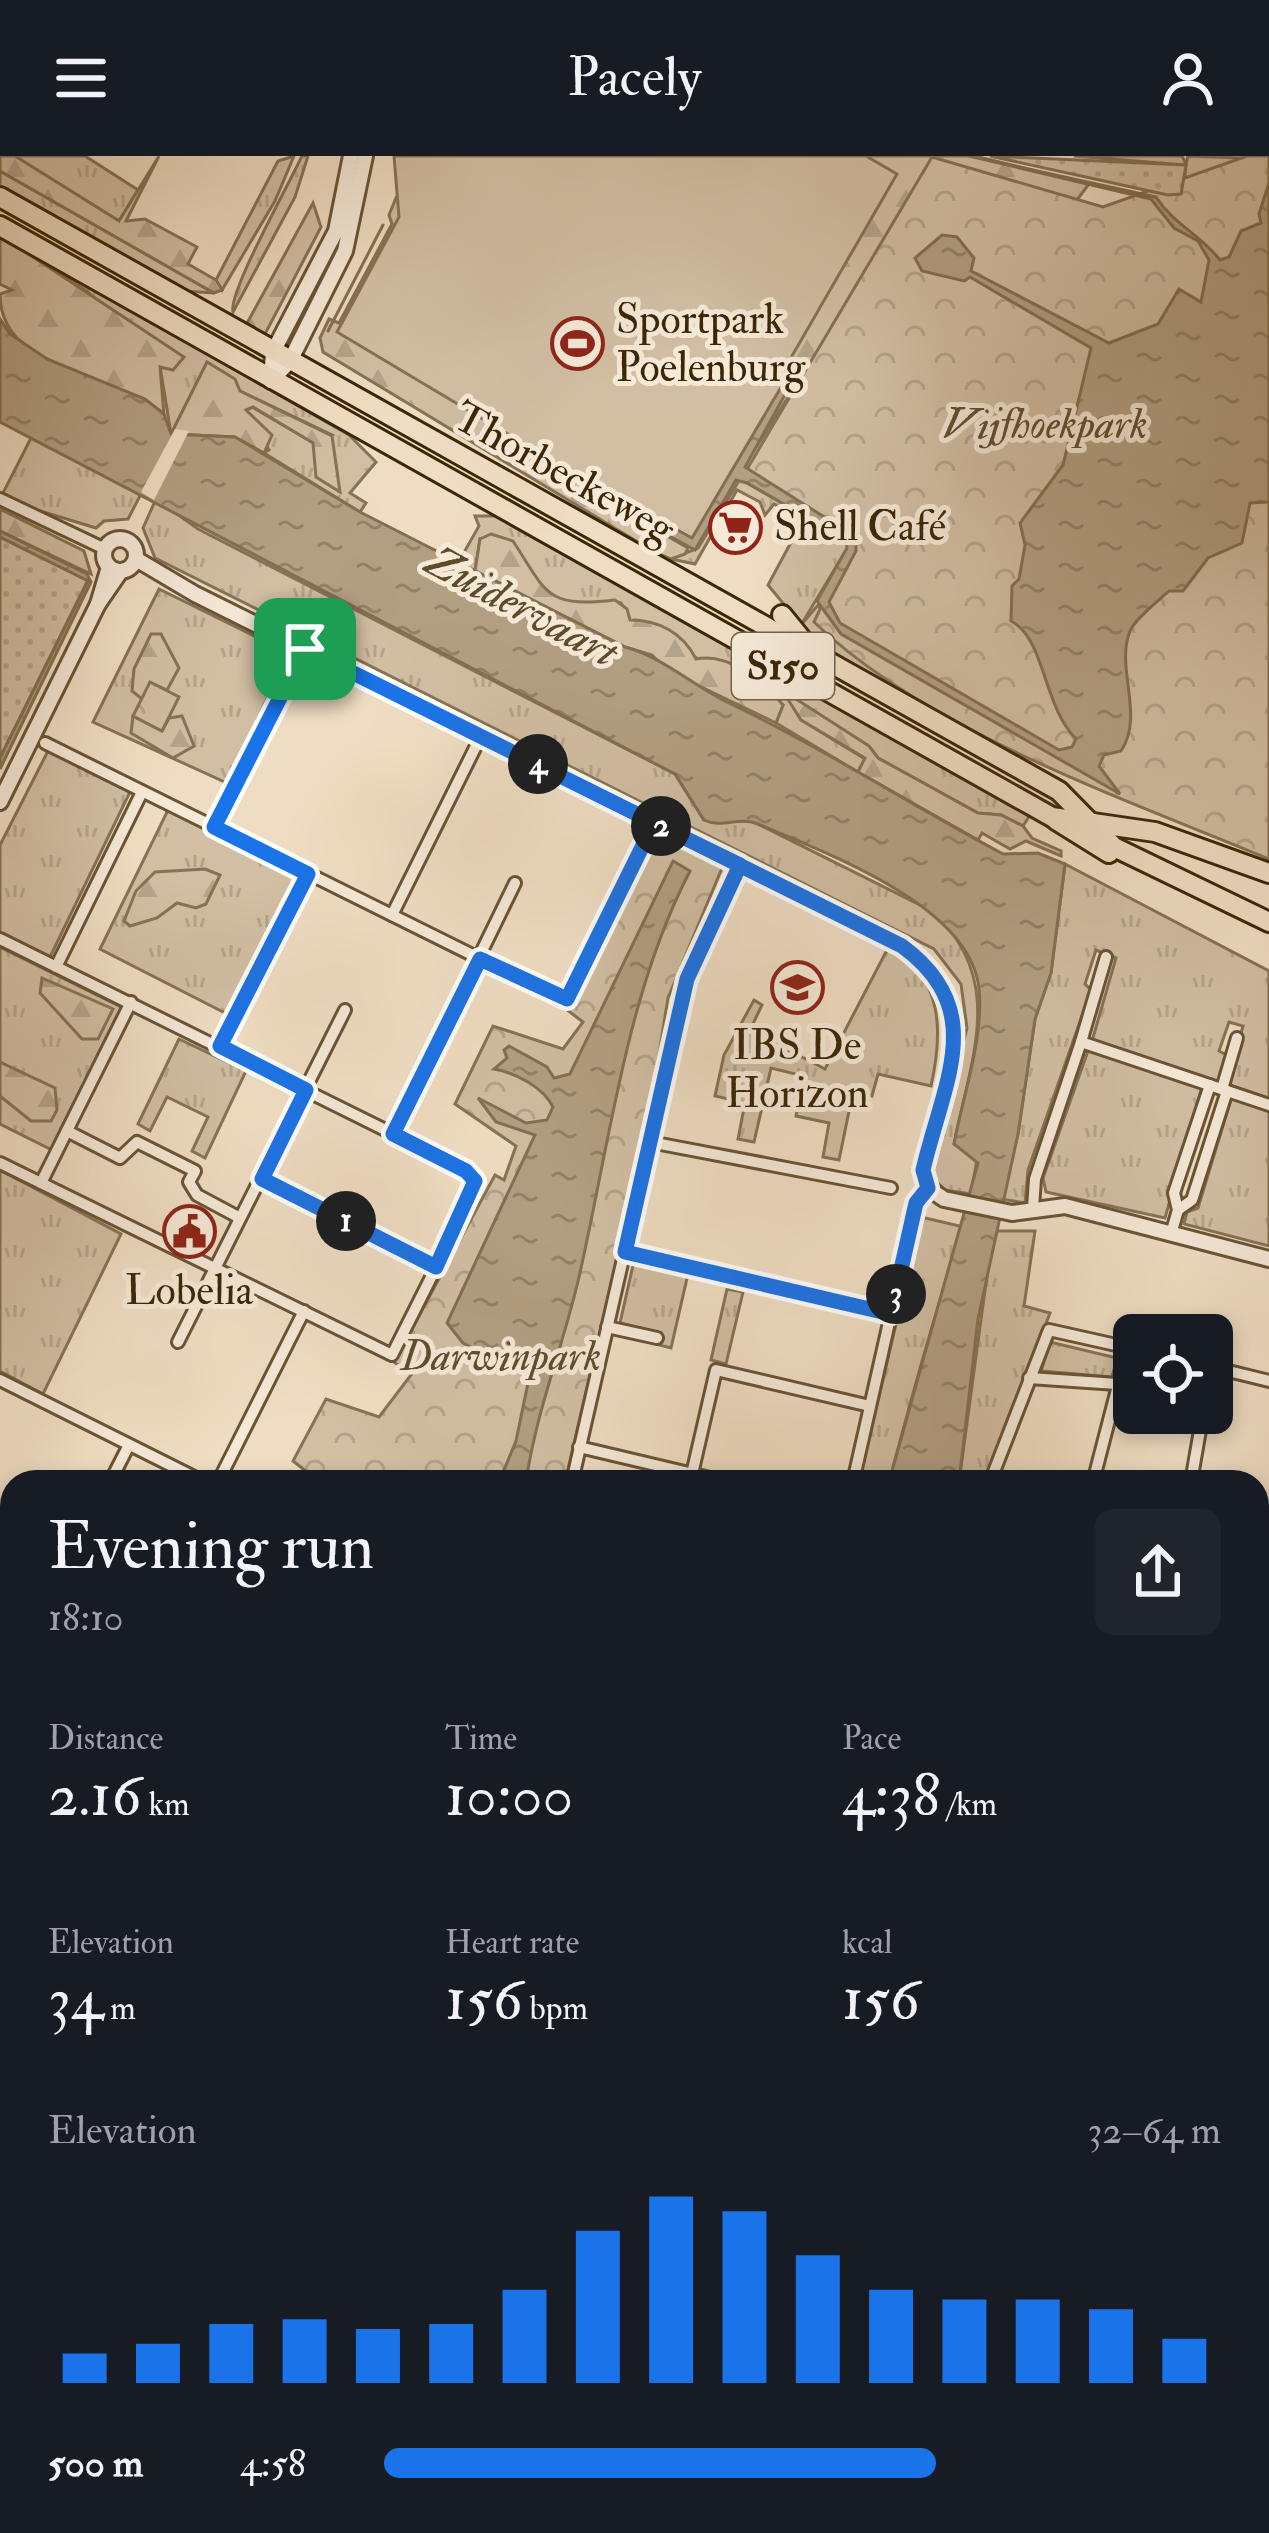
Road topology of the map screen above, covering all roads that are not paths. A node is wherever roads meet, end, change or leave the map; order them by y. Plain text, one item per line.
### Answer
1 (351, 156) edge
2 (365, 156) edge
3 (0, 197) edge
4 (0, 226) edge
5 (281, 357) junction
6 (271, 380) junction
7 (356, 426) junction
8 (375, 450) dead end
9 (0, 499) edge
10 (481, 507) dead end
11 (510, 511) junction
12 (105, 549) junction
13 (124, 566) junction
14 (662, 569) junction
15 (699, 573) dead end
16 (782, 615) dead end
17 (305, 649) junction
18 (811, 651) junction
19 (481, 736) junction
20 (51, 746) dead end
21 (142, 792) junction
22 (0, 802) edge
23 (1052, 817) junction
24 (1085, 822) junction
25 (654, 823) junction
26 (214, 827) junction
27 (740, 865) junction
28 (1269, 873) edge
29 (308, 874) junction
30 (515, 883) dead end
31 (392, 915) junction
32 (1269, 926) edge
33 (0, 939) edge
34 (1106, 957) dead end
35 (480, 959) junction
36 (56, 967) junction
37 (131, 1002) junction
38 (344, 1010) dead end
39 (1237, 1038) dead end
40 (1081, 1042) junction
41 (220, 1046) junction
42 (1220, 1089) junction
43 (306, 1090) junction
44 (1269, 1105) edge
45 (67, 1131) junction
46 (393, 1134) junction
47 (650, 1142) junction
48 (0, 1162) edge
49 (262, 1179) junction
50 (41, 1183) junction
51 (891, 1187) dead end
52 (928, 1188) junction
53 (1033, 1208) junction
54 (1178, 1210) junction
55 (240, 1218) junction
56 (1172, 1234) junction
57 (625, 1252) junction
58 (1269, 1258) edge
59 (216, 1267) junction
60 (436, 1267) junction
61 (304, 1311) junction
62 (891, 1314) junction
63 (607, 1327) junction
64 (657, 1338) dead end
65 (178, 1342) dead end
66 (1113, 1344) edge
67 (1233, 1372) edge
68 (1029, 1378) junction
69 (0, 1380) edge
70 (1269, 1381) edge
71 (1113, 1384) edge
72 (1113, 1400) edge
73 (870, 1406) junction
74 (1199, 1434) edge
75 (129, 1445) junction
76 (579, 1447) junction
77 (116, 1470) edge
78 (180, 1470) edge
79 (224, 1470) edge
80 (574, 1470) edge
81 (675, 1470) edge
82 (693, 1470) edge
83 (856, 1470) edge
84 (994, 1470) edge
85 (1096, 1470) edge
86 (1193, 1470) edge

1 - 5 street
2 - 5 street
3 - 5 main road, Thorbeckeweg / S150
4 - 6 main road, Thorbeckeweg / S150
5 - 6 street
5 - 14 main road, Thorbeckeweg / S150
6 - 7 main road, Thorbeckeweg / S150
7 - 8 main road
7 - 11 main road, Thorbeckeweg / S150
9 - 12 street
10 - 11 main road
11 - 23 main road, Thorbeckeweg / S150
12 - 13 street
12 - 13 street
13 - 17 street
13 - 22 street
14 - 15 main road
14 - 18 main road, Thorbeckeweg / S150
16 - 18 main road
17 - 19 street
17 - 26 street
18 - 24 main road, Thorbeckeweg / S150
19 - 25 street
19 - 31 street
20 - 21 street
21 - 26 street
21 - 36 street
23 - 24 main road, Thorbeckeweg / S150
23 - 32 main road, S150
24 - 28 main road, Thorbeckeweg / S150
24 - 32 main road, Thorbeckeweg / S150
25 - 27 street
25 - 35 street
26 - 29 street
27 - 47 street
27 - 52 street
29 - 31 street
29 - 41 street
30 - 35 street
31 - 35 street
33 - 36 street
34 - 40 street
35 - 46 street
36 - 37 street
37 - 41 street
37 - 45 street
38 - 43 street
39 - 42 street
40 - 42 street
40 - 53 street
41 - 43 street
42 - 44 street
42 - 54 street
42 - 54 street
43 - 46 street
43 - 49 street
45 - 50 street
45 - 55 street
46 - 60 street
47 - 51 street
47 - 57 street
48 - 50 street
49 - 55 street
49 - 60 street
50 - 59 street
52 - 53 street
52 - 62 street
53 - 56 street
54 - 56 street
55 - 59 street
56 - 58 street
57 - 62 street
57 - 63 street
59 - 61 street
59 - 65 street
60 - 61 street
61 - 79 street
62 - 73 street
63 - 64 street
63 - 76 street
66 - 68 street
67 - 70 street
68 - 71 street
68 - 84 street
69 - 75 street
72 - 85 street
73 - 82 street
73 - 83 street
74 - 86 street
75 - 77 street
75 - 78 street
76 - 80 street
76 - 81 street

